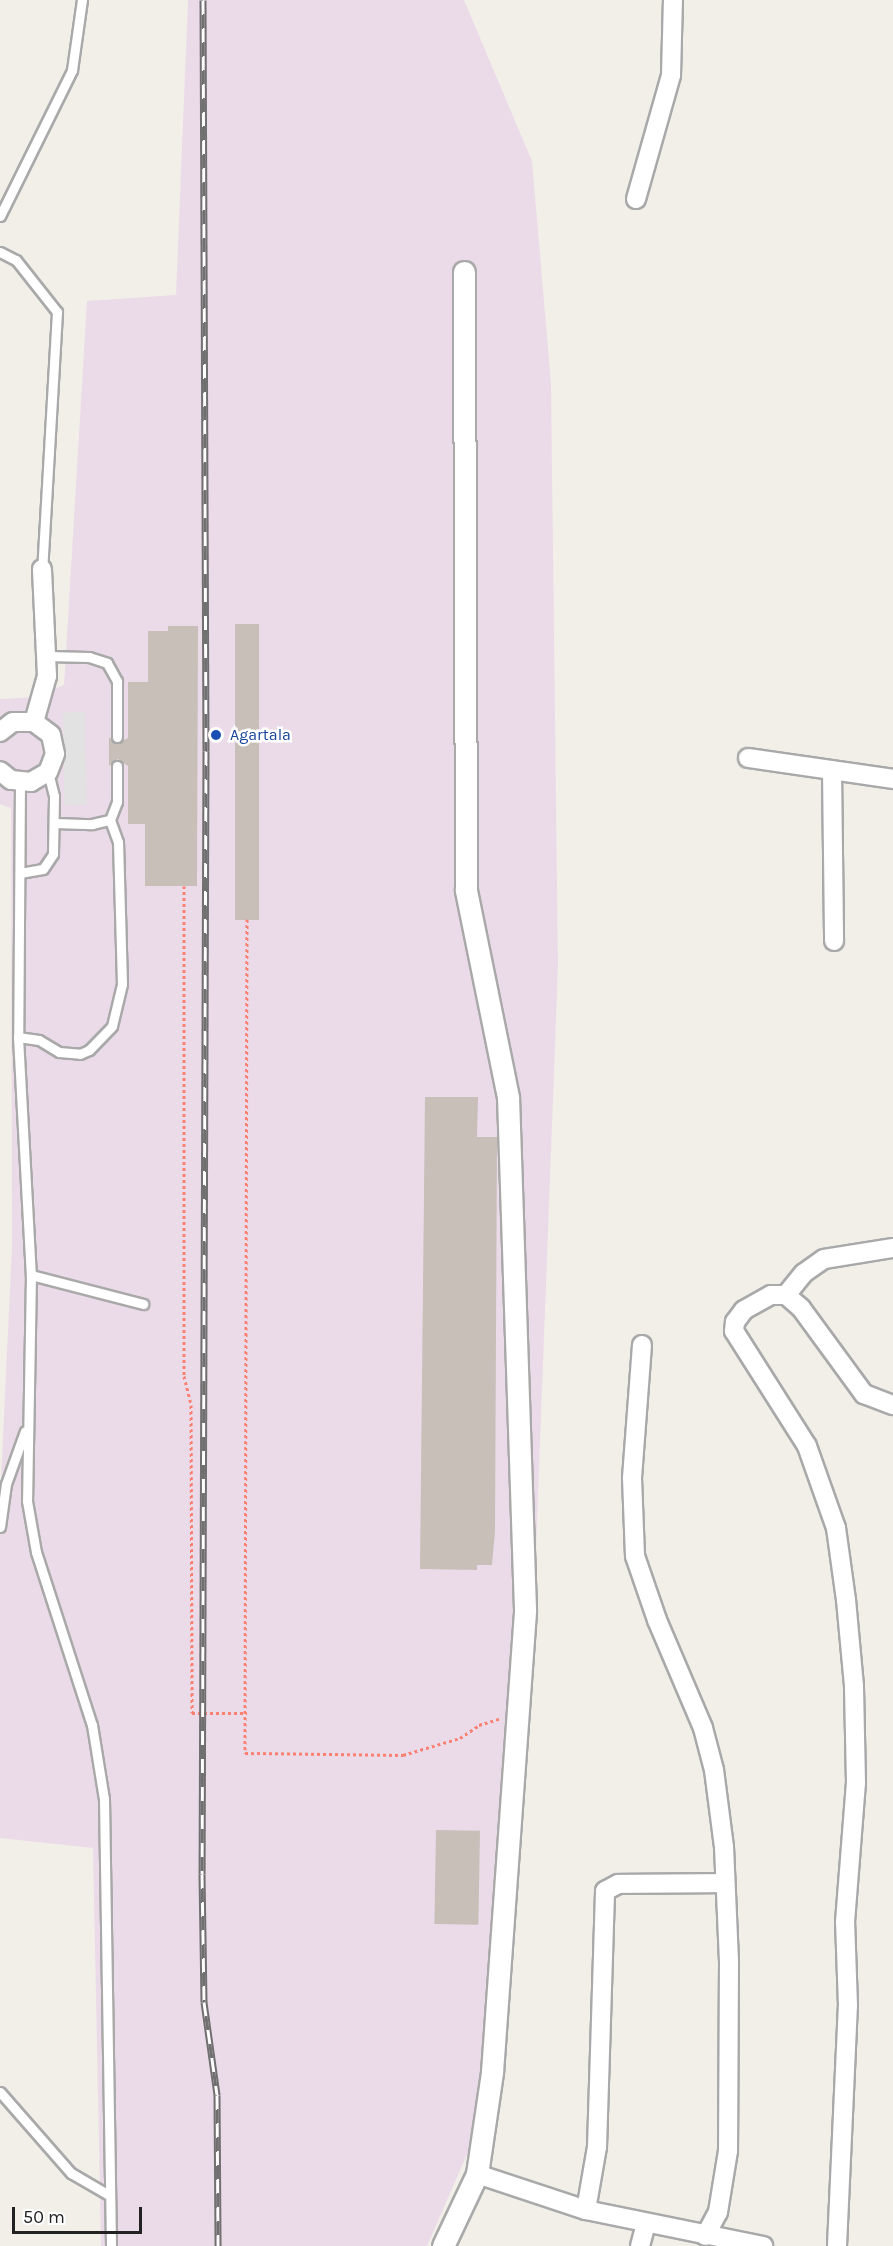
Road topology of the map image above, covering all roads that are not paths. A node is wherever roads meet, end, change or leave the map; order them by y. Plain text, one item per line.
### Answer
1 (82, 0) edge
2 (673, 0) edge
3 (636, 199) dead end
4 (0, 216) edge
5 (0, 252) edge
6 (464, 272) dead end
7 (42, 568) joint
8 (46, 656) junction
9 (34, 722) junction
10 (4, 724) edge
11 (117, 738) dead end
12 (748, 758) dead end
13 (117, 766) dead end
14 (832, 771) junction
15 (48, 772) junction
16 (1, 773) edge
17 (893, 779) edge
18 (21, 782) junction
19 (110, 820) junction
20 (54, 823) junction
21 (20, 873) junction
22 (834, 941) dead end
23 (18, 1037) junction
24 (893, 1248) edge
25 (31, 1275) junction
26 (786, 1295) junction
27 (143, 1305) dead end
28 (642, 1346) dead end
29 (893, 1405) edge
30 (27, 1425) junction
31 (0, 1527) edge
32 (725, 1883) junction
33 (0, 2092) edge
34 (477, 2174) junction
35 (110, 2195) junction
36 (586, 2210) junction
37 (646, 2224) junction
38 (705, 2236) junction
39 (111, 2246) edge
40 (443, 2246) edge
41 (640, 2246) edge
42 (759, 2246) edge
43 (837, 2246) edge

1 - 4 lane
2 - 3 street
5 - 7 lane
6 - 34 street
7 - 8 street
8 - 9 street
8 - 11 lane
9 - 10 street
9 - 15 street
12 - 14 street
13 - 19 lane
14 - 17 street
14 - 22 street
15 - 18 street
15 - 20 lane
16 - 18 street
18 - 21 lane
19 - 20 lane
19 - 23 lane
20 - 21 lane
21 - 23 lane
23 - 25 lane
24 - 26 street
25 - 27 lane
25 - 30 lane
26 - 29 street
26 - 43 street
28 - 32 street
30 - 31 lane
30 - 35 lane
32 - 36 street
32 - 38 street
33 - 35 lane
34 - 36 street
34 - 40 street
35 - 39 lane
36 - 37 street
37 - 38 street
37 - 41 street
38 - 42 street

